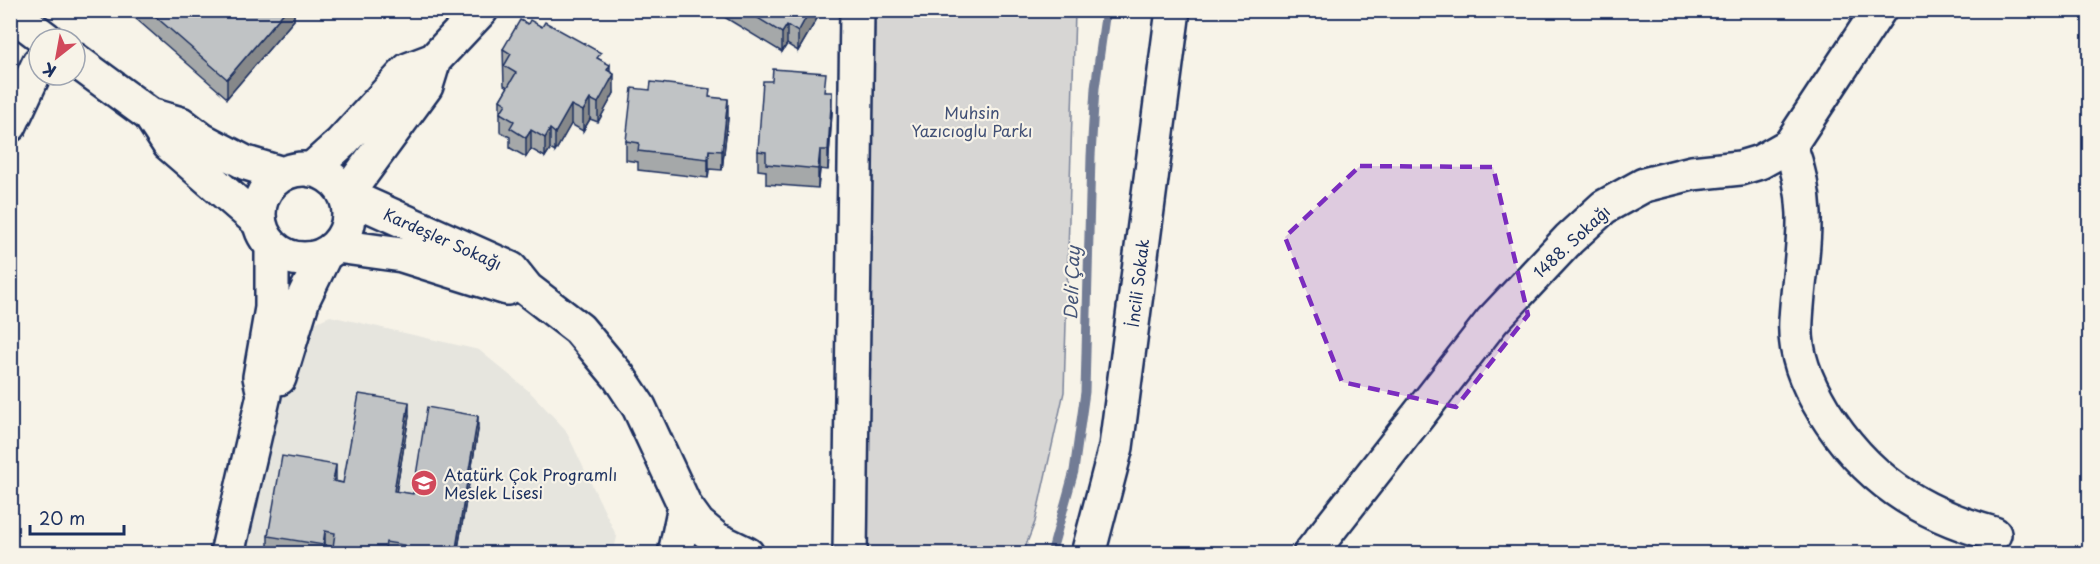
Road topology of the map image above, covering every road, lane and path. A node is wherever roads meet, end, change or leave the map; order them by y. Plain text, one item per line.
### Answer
1 (481, 10) edge
2 (857, 10) edge
3 (1173, 10) edge
4 (1879, 10) edge
5 (10, 12) edge
6 (30, 27) edge
7 (434, 60) junction
8 (87, 69) edge
9 (28, 87) edge
10 (150, 114) junction
11 (10, 125) edge
12 (1791, 146) junction
13 (297, 172) junction
14 (348, 200) junction
15 (266, 234) junction
16 (331, 250) junction
17 (527, 289) junction
18 (264, 394) junction
19 (685, 507) junction
20 (1994, 534) dead end
21 (227, 554) edge
22 (675, 554) edge
23 (747, 554) edge
24 (850, 554) edge
25 (1088, 554) edge
26 (1310, 554) edge

1 - 7 street
2 - 24 street
3 - 25 street, İncili Sokak
4 - 12 street
5 - 6 street
7 - 13 street
7 - 14 street
8 - 10 street
9 - 11 street
10 - 13 street
10 - 15 street
12 - 20 street
12 - 26 street, 1488. Sokağı
13 - 14 street
13 - 15 street
14 - 16 street
14 - 17 street, Kardeşler Sokağı
15 - 16 street
15 - 18 street
16 - 17 street, Kardeşler Sokağı
16 - 18 street
17 - 19 street, Kardeşler Sokağı
18 - 21 street
19 - 22 street
19 - 23 street, Kardeşler Sokağı

